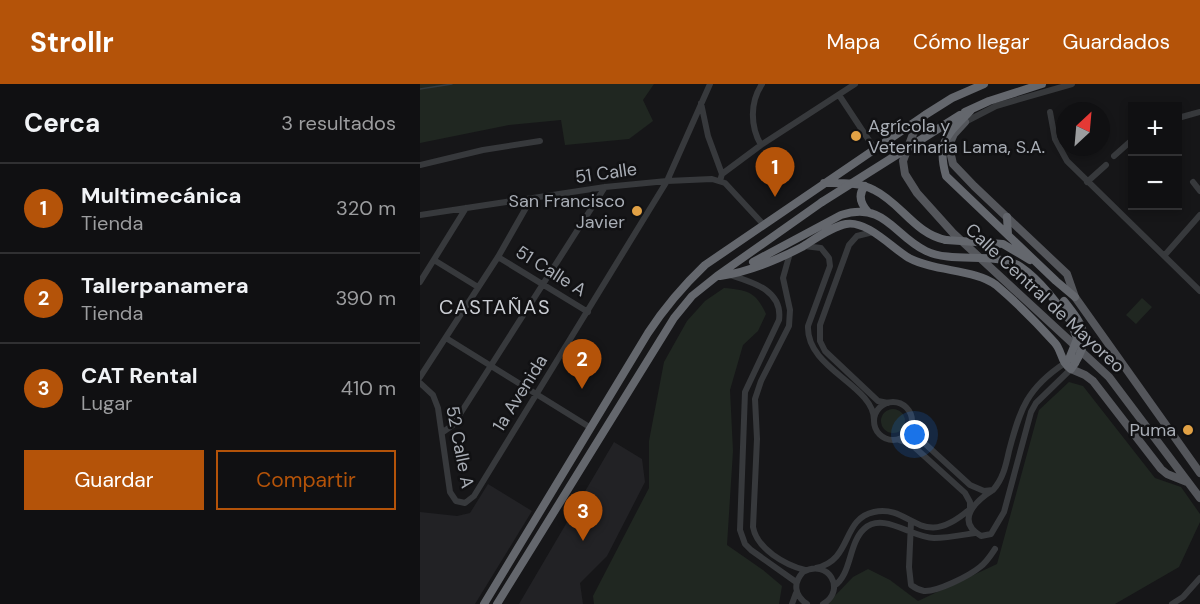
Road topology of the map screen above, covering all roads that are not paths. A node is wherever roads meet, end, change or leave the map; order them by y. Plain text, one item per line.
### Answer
1 (710, 84) edge
2 (762, 84) edge
3 (855, 84) edge
4 (981, 84) edge
5 (1042, 84) edge
6 (1072, 84) edge
7 (839, 95) junction
8 (701, 102) junction
9 (970, 110) junction
10 (1050, 112) dead end
11 (1200, 112) edge
12 (925, 115) junction
13 (1182, 117) edge
14 (962, 118) junction
15 (955, 130) junction
16 (540, 141) dead end
17 (1128, 144) edge
18 (761, 145) junction
19 (874, 148) junction
20 (1114, 156) dead end
21 (420, 165) edge
22 (1106, 165) dead end
23 (722, 179) junction
24 (667, 181) junction
25 (1087, 182) junction
26 (1193, 182) dead end
27 (824, 183) junction
28 (865, 186) junction
29 (605, 187) junction
30 (1200, 191) edge
31 (531, 199) junction
32 (466, 207) junction
33 (868, 212) junction
34 (420, 215) edge
35 (1200, 215) edge
36 (1007, 217) junction
37 (763, 224) junction
38 (873, 232) junction
39 (1008, 235) junction
40 (803, 246) junction
41 (790, 253) junction
42 (1164, 256) junction
43 (498, 257) junction
44 (434, 260) junction
45 (985, 260) junction
46 (1037, 262) junction
47 (723, 274) junction
48 (1056, 281) junction
49 (420, 282) edge
50 (543, 284) junction
51 (478, 288) junction
52 (1200, 291) edge
53 (1075, 297) junction
54 (588, 312) junction
55 (446, 338) junction
56 (1070, 364) junction
57 (490, 365) junction
58 (420, 378) edge
59 (420, 383) edge
60 (537, 394) junction
61 (888, 403) junction
62 (744, 409) junction
63 (756, 414) junction
64 (874, 420) junction
65 (591, 428) junction
66 (910, 430) junction
67 (443, 432) junction
68 (757, 439) junction
69 (743, 440) junction
70 (899, 440) junction
71 (1200, 473) edge
72 (1188, 483) junction
73 (993, 490) junction
74 (474, 496) joint
75 (1200, 498) edge
76 (970, 510) junction
77 (911, 522) junction
78 (910, 533) junction
79 (975, 533) junction
80 (995, 549) dead end
81 (816, 568) junction
82 (805, 570) junction
83 (1200, 578) edge
84 (796, 582) junction
85 (834, 586) junction
86 (797, 592) junction
87 (484, 604) edge
88 (497, 604) edge
89 (792, 604) edge
90 (807, 604) edge
91 (823, 604) edge
92 (1172, 604) edge

1 - 8 street, 1a Avenida
2 - 18 street
3 - 7 street
4 - 12 highway
5 - 9 highway
6 - 14 street
7 - 18 street
7 - 19 street
8 - 23 street
8 - 24 street, 1a Avenida
9 - 14 highway
9 - 15 highway
10 - 25 street
11 - 13 street
12 - 19 highway
12 - 45 main road, Calle Central de Mayoreo
14 - 15 main road
14 - 47 highway, bridge
15 - 36 main road, Calle Central de Mayoreo
15 - 39 highway
16 - 21 street
17 - 20 street
18 - 23 street
19 - 27 highway
22 - 25 street
23 - 24 street, 51 Calle
23 - 37 street
24 - 29 street, 51 Calle
24 - 54 street, 1a Avenida
25 - 42 street
26 - 30 street
27 - 28 highway
27 - 37 highway
28 - 33 highway
28 - 46 highway, bridge
29 - 31 street, 51 Calle
29 - 50 street
31 - 32 street, 51 Calle
31 - 43 street
32 - 34 street, 51 Calle
32 - 44 street
33 - 45 highway
33 - 47 highway
35 - 42 street
36 - 39 highway
36 - 53 main road, Calle Central de Mayoreo
37 - 65 highway
38 - 40 highway
38 - 56 highway
38 - 61 street
39 - 46 highway
40 - 41 highway
40 - 64 street
41 - 47 highway
41 - 63 street
42 - 52 street
43 - 50 street, 51 Calle A
43 - 51 street
44 - 49 street
44 - 51 street
45 - 56 highway, bridge
45 - 72 main road, Calle Central de Mayoreo
46 - 48 highway
47 - 62 street
47 - 88 highway
48 - 53 highway
48 - 56 highway, bridge
50 - 54 street, 51 Calle A
50 - 57 street
51 - 55 street
53 - 71 main road, Calle Central de Mayoreo
54 - 60 street, 1a Avenida
55 - 57 street
55 - 58 street
56 - 72 main road
56 - 73 street
56 - 79 street
57 - 60 street
57 - 67 street
59 - 67 street, 52 Calle A
60 - 65 street
60 - 74 street, 1a Avenida
61 - 64 street
61 - 66 street
62 - 63 street
62 - 69 street
63 - 68 street
64 - 70 street
65 - 87 highway
66 - 70 street
66 - 73 street
67 - 74 street, 52 Calle A
68 - 69 street
68 - 82 street
69 - 84 street
70 - 76 street
72 - 75 main road, Calle Central de Mayoreo
73 - 76 street
76 - 77 street
76 - 79 street
77 - 78 street
77 - 81 street
78 - 79 street
78 - 80 street
78 - 85 street
81 - 82 street
81 - 85 street
82 - 84 street
83 - 92 street
84 - 86 street
85 - 91 street
86 - 89 street
86 - 90 street

